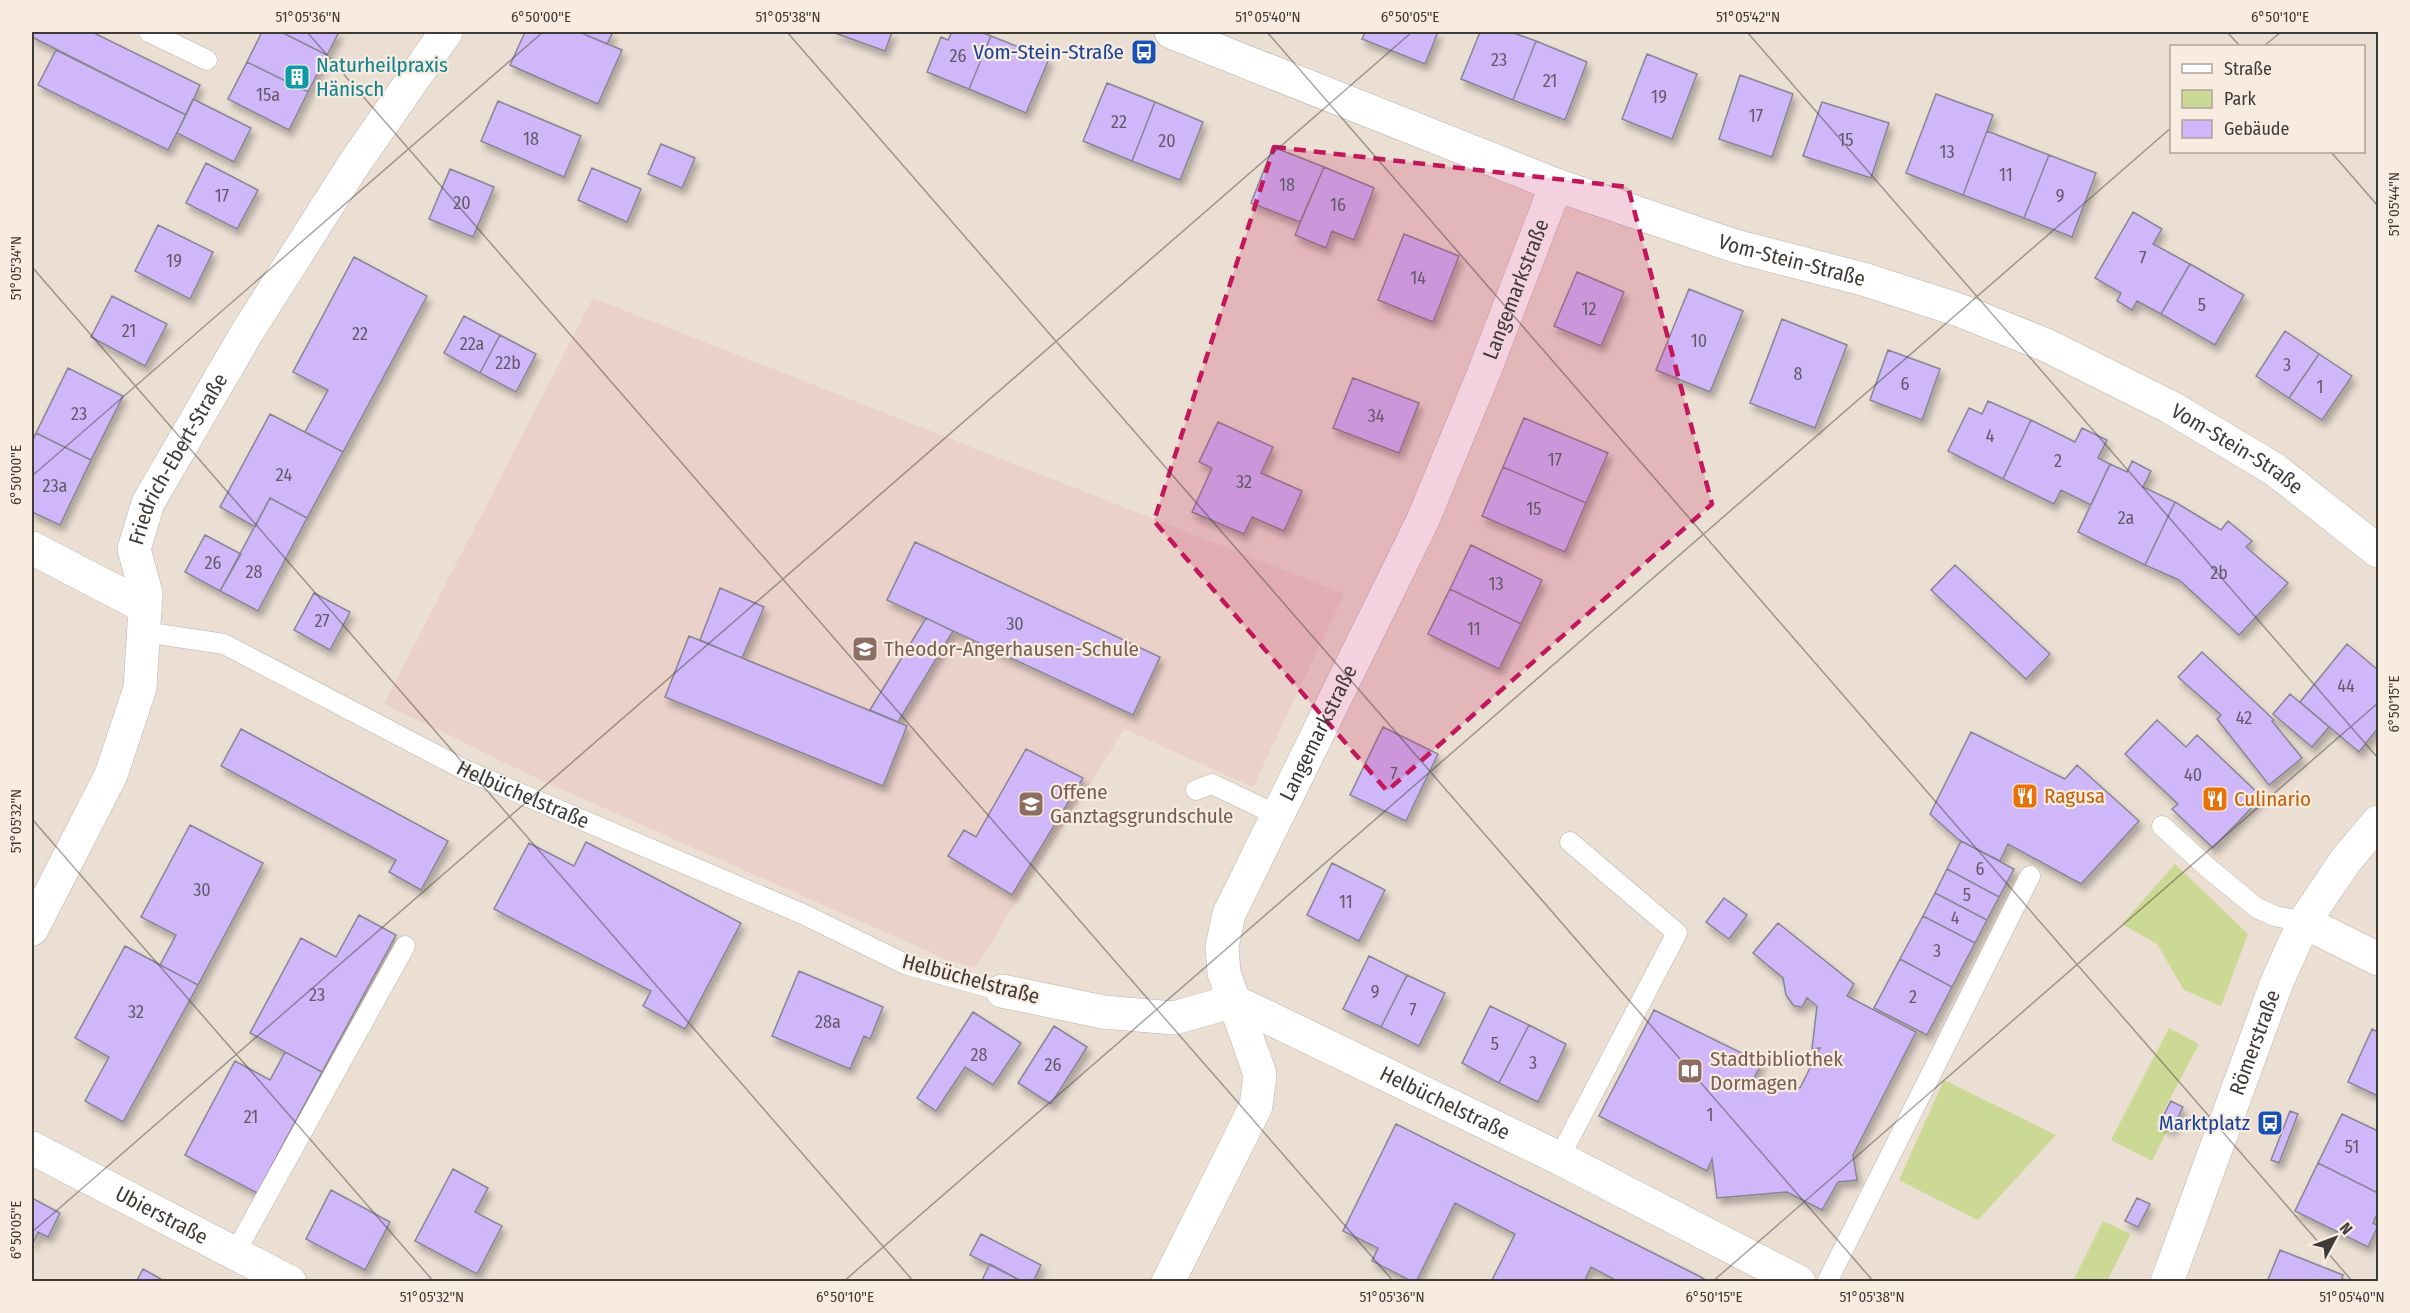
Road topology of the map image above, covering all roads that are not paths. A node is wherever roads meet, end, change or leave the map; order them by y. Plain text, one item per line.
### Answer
1 (149, 32) edge
2 (446, 32) edge
3 (1172, 32) edge
4 (207, 60) dead end
5 (1556, 185) junction
6 (32, 548) edge
7 (2379, 551) edge
8 (144, 621) junction
9 (1196, 790) dead end
10 (1278, 815) junction
11 (2379, 822) edge
12 (2162, 826) dead end
13 (1570, 842) dead end
14 (2030, 876) dead end
15 (2304, 922) junction
16 (32, 928) edge
17 (405, 946) dead end
18 (2379, 959) edge
19 (1002, 991) joint
20 (1234, 1001) junction
21 (32, 1148) edge
22 (1559, 1158) junction
23 (236, 1253) junction
24 (290, 1281) edge
25 (1168, 1281) edge
26 (1799, 1281) edge
27 (1827, 1281) edge
28 (2167, 1281) edge

1 - 4 lane
2 - 8 street, Friedrich-Ebert-Straße
3 - 5 street, Vom-Stein-Straße
5 - 7 street, Vom-Stein-Straße
5 - 10 street, Langemarkstraße
6 - 8 street, Helbüchelstraße
8 - 16 street, Friedrich-Ebert-Straße
8 - 19 lane, Helbüchelstraße
9 - 10 lane
10 - 20 street, Langemarkstraße
11 - 15 street, Römerstraße
12 - 15 lane
13 - 22 lane
14 - 27 lane
15 - 18 street
15 - 28 street, Römerstraße
17 - 23 lane
19 - 20 street, Helbüchelstraße
20 - 22 street, Helbüchelstraße
20 - 25 street, Langemarkstraße
21 - 23 street, Ubierstraße
22 - 26 street, Helbüchelstraße
23 - 24 street, Ubierstraße

